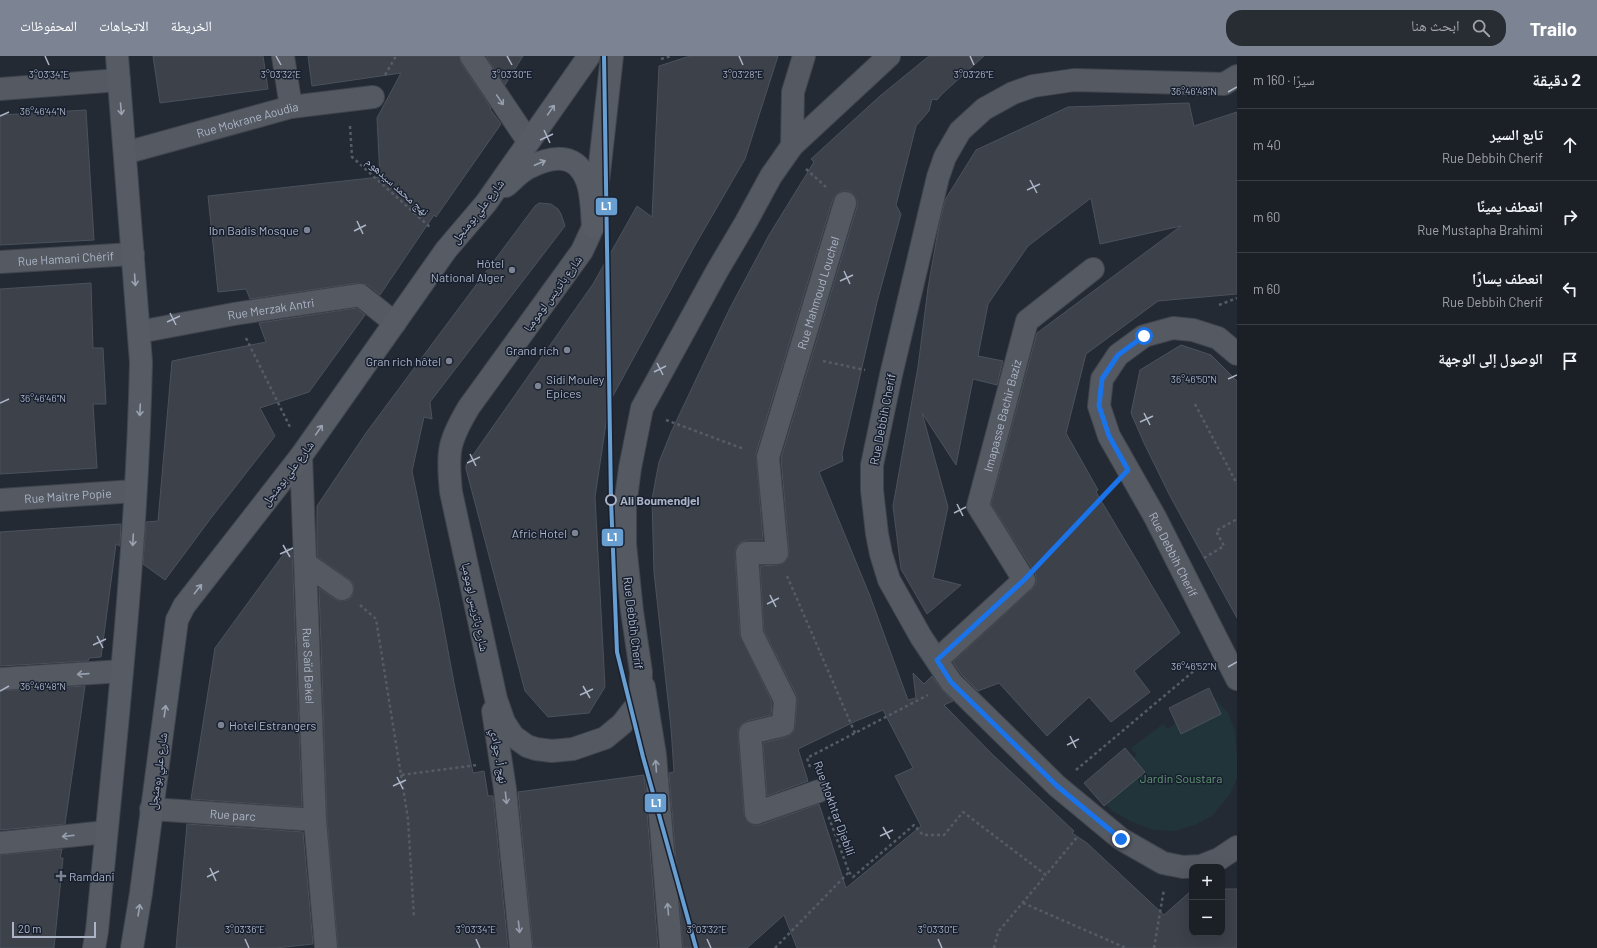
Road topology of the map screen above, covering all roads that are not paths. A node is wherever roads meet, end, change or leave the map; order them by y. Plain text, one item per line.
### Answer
1 (117, 56) edge
2 (283, 56) edge
3 (471, 56) edge
4 (589, 56) edge
5 (612, 56) edge
6 (804, 56) edge
7 (889, 56) edge
8 (1237, 76) edge
9 (119, 80) junction
10 (0, 89) edge
11 (373, 97) dead end
12 (291, 107) junction
13 (528, 142) junction
14 (792, 146) junction
15 (125, 153) junction
16 (486, 203) junction
17 (845, 203) road end
18 (593, 227) junction
19 (133, 254) junction
20 (0, 262) edge
21 (1093, 269) dead end
22 (395, 323) junction
23 (139, 332) junction
24 (1237, 354) edge
25 (301, 456) junction
26 (135, 491) junction
27 (0, 500) edge
28 (306, 564) junction
29 (467, 566) junction
30 (342, 589) road end
31 (937, 660) junction
32 (122, 671) junction
33 (641, 672) junction
34 (0, 679) edge
35 (1237, 679) edge
36 (504, 722) joint
37 (819, 791) road end
38 (151, 809) junction
39 (315, 820) junction
40 (106, 832) junction
41 (0, 843) edge
42 (1237, 848) edge
43 (1237, 859) edge
44 (1206, 864) edge
45 (1211, 864) edge
46 (1189, 867) edge
47 (94, 948) edge
48 (132, 948) edge
49 (326, 948) edge
50 (521, 948) edge
51 (671, 948) edge

1 - 9 main road
2 - 12 street
3 -> 13 street
13 -> 4 main road, شارع علي بومنجل
5 - 18 main road
6 - 14 street
7 - 14 street, Rue Debbih Cherif
8 - 31 street, Rue Debbih Cherif
9 - 10 street
9 -> 15 main road
11 - 12 street, Rue Mokrane Aoudia
12 - 15 street, Rue Mokrane Aoudia
13 - 16 main road, شارع علي بومنجل
14 - 33 street, Rue Debbih Cherif
15 - 19 main road
16 -> 18 main road, شارع باتريس لومومبا
16 - 22 main road, شارع علي بومنجل
17 - 37 street, Rue Mahmoud Louchel
18 - 29 street, شارع باتريس لومومبا
19 - 20 street, Rue Hamani Chérif
19 -> 23 main road
21 - 31 street, Imapasse Bachir Baziz
22 - 23 street, Rue Merzak Antri
25 -> 22 main road, شارع علي بومنجل
23 -> 26 main road
24 - 35 street, Rue Debbih Cherif
25 - 28 street, Rue Saïd Bekel
38 -> 25 main road, شارع علي بومنجل
26 - 27 street, Rue Maitre Popie
26 -> 32 main road
28 - 30 street
28 - 39 street, Rue Saïd Bekel
29 - 36 street, شارع باتريس لومومبا
29 -> 50 street, نهج أ. جوادي
31 - 46 street, Rue Debbih Cherif
32 -> 34 street
32 - 40 main road
33 - 36 street, Rue Debbih Cherif
51 -> 33 street
38 - 39 street, Rue parc
48 -> 38 main road, شارع علي بومنجل
39 - 49 street, Rue Saïd Bekel
40 -> 41 street
40 - 47 main road
42 - 44 street, Rue Debbih Cherif
43 - 45 street

